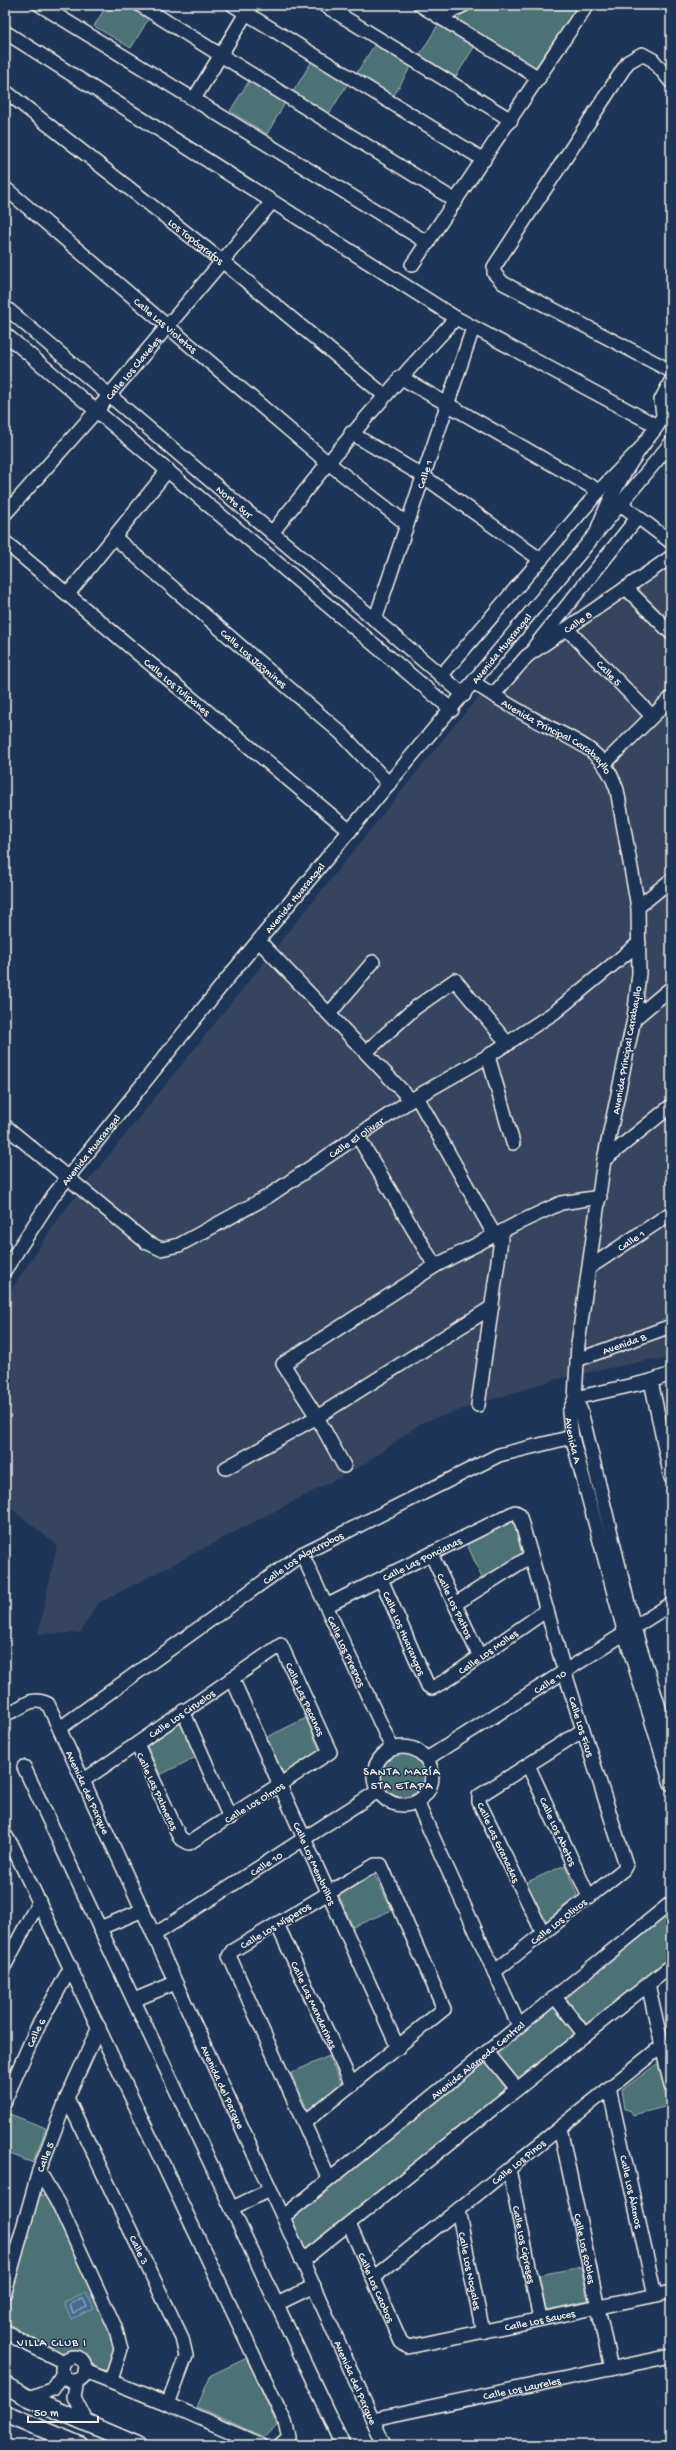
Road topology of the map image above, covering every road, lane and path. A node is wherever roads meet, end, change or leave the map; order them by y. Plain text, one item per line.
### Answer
1 (40, 5) edge
2 (140, 5) edge
3 (233, 5) edge
4 (324, 5) edge
5 (420, 5) edge
6 (464, 5) edge
7 (587, 5) edge
8 (249, 9) edge
9 (439, 17) junction
10 (5, 32) edge
11 (221, 54) junction
12 (539, 78) junction
13 (671, 82) edge
14 (5, 91) edge
15 (194, 99) junction
16 (511, 120) junction
17 (484, 160) junction
18 (5, 188) edge
19 (456, 201) junction
20 (272, 202) junction
21 (428, 243) junction
22 (222, 261) junction
23 (412, 265) dead end
24 (5, 307) edge
25 (456, 318) junction
26 (168, 326) junction
27 (473, 328) junction
28 (7, 341) edge
29 (671, 372) edge
30 (400, 377) junction
31 (671, 381) edge
32 (110, 395) junction
33 (384, 395) junction
34 (448, 404) junction
35 (97, 410) junction
36 (664, 416) edge
37 (351, 433) junction
38 (671, 444) edge
39 (634, 455) junction
40 (326, 462) junction
41 (168, 470) junction
42 (423, 476) junction
43 (599, 490) junction
44 (622, 505) junction
45 (5, 514) edge
46 (638, 517) junction
47 (407, 524) junction
48 (272, 533) junction
49 (595, 535) junction
50 (114, 537) junction
51 (5, 542) edge
52 (671, 542) edge
53 (671, 557) edge
54 (541, 560) junction
55 (626, 588) junction
56 (68, 594) junction
57 (375, 620) junction
58 (567, 629) junction
59 (671, 633) edge
60 (526, 656) junction
61 (441, 676) junction
62 (474, 683) junction
63 (464, 695) junction
64 (493, 695) junction
65 (671, 698) edge
66 (452, 710) junction
67 (652, 716) junction
68 (605, 763) junction
69 (389, 784) junction
70 (350, 831) junction
71 (671, 880) edge
72 (638, 907) junction
73 (259, 941) junction
74 (639, 943) junction
75 (373, 962) dead end
76 (671, 988) edge
77 (329, 1014) junction
78 (634, 1019) junction
79 (508, 1044) junction
80 (366, 1052) junction
81 (488, 1056) junction
82 (414, 1098) junction
83 (671, 1106) edge
84 (5, 1126) edge
85 (357, 1135) junction
86 (513, 1143) dead end
87 (604, 1160) junction
88 (67, 1178) junction
89 (600, 1197) junction
90 (671, 1213) edge
91 (498, 1234) junction
92 (435, 1266) junction
93 (590, 1267) junction
94 (5, 1270) edge
95 (492, 1307) junction
96 (671, 1326) edge
97 (577, 1360) junction
98 (671, 1374) edge
99 (651, 1381) junction
100 (575, 1398) junction
101 (478, 1405) dead end
102 (317, 1417) junction
103 (572, 1437) junction
104 (344, 1466) dead end
105 (226, 1468) dead end
106 (671, 1478) edge
107 (517, 1512) joint
108 (302, 1554) junction
109 (431, 1554) junction
110 (531, 1556) junction
111 (381, 1579) junction
112 (455, 1604) junction
113 (671, 1604) edge
114 (326, 1606) junction
115 (547, 1610) junction
116 (630, 1631) junction
117 (610, 1644) junction
118 (278, 1646) joint
119 (630, 1650) junction
120 (480, 1657) junction
121 (565, 1673) junction
122 (232, 1678) junction
123 (428, 1686) joint
124 (183, 1711) junction
125 (5, 1713) edge
126 (60, 1728) junction
127 (583, 1730) junction
128 (137, 1744) junction
129 (671, 1746) edge
130 (392, 1748) junction
131 (328, 1755) joint
132 (428, 1758) junction
133 (528, 1765) junction
134 (24, 1767) dead end
135 (84, 1780) junction
136 (671, 1784) edge
137 (280, 1786) junction
138 (378, 1791) junction
139 (417, 1802) junction
140 (230, 1818) junction
141 (5, 1835) edge
142 (180, 1838) joint
143 (304, 1839) junction
144 (13, 1846) junction
145 (5, 1858) edge
146 (623, 1870) joint
147 (328, 1893) junction
148 (589, 1897) junction
149 (39, 1901) junction
150 (671, 1903) edge
151 (142, 1910) junction
152 (277, 1924) junction
153 (100, 1928) junction
154 (543, 1933) junction
155 (154, 1935) junction
156 (5, 1965) edge
157 (671, 1966) edge
158 (71, 1967) junction
159 (494, 1972) junction
160 (175, 1983) junction
161 (648, 1984) junction
162 (555, 1997) junction
163 (134, 2000) junction
164 (519, 2026) junction
165 (99, 2027) junction
166 (585, 2035) junction
167 (663, 2045) junction
168 (398, 2048) junction
169 (487, 2052) junction
170 (352, 2085) junction
171 (671, 2086) edge
172 (609, 2088) junction
173 (517, 2089) junction
174 (67, 2098) junction
175 (5, 2100) edge
176 (304, 2123) junction
177 (560, 2128) junction
178 (509, 2168) junction
179 (39, 2171) junction
180 (329, 2179) junction
181 (270, 2190) junction
182 (232, 2208) junction
183 (458, 2210) junction
184 (283, 2217) junction
185 (349, 2224) junction
186 (302, 2261) junction
187 (373, 2278) junction
188 (314, 2286) junction
189 (5, 2292) edge
190 (671, 2292) edge
191 (655, 2295) junction
192 (277, 2304) junction
193 (598, 2307) junction
194 (540, 2319) junction
195 (5, 2331) edge
196 (483, 2332) junction
197 (408, 2347) joint
198 (671, 2356) edge
199 (63, 2368) junction
200 (610, 2369) junction
201 (81, 2376) junction
202 (111, 2380) junction
203 (5, 2385) edge
204 (54, 2389) junction
205 (74, 2397) junction
206 (28, 2398) junction
207 (168, 2404) junction
208 (5, 2413) edge
209 (373, 2419) junction
210 (87, 2423) junction
211 (80, 2445) edge
212 (138, 2445) edge
213 (262, 2445) edge
214 (280, 2445) edge
215 (343, 2445) edge
216 (384, 2445) edge

1 - 15 street
2 - 11 street
3 - 8 street
4 - 16 street
5 - 9 street
6 - 9 street
7 - 12 street
8 - 11 street
8 - 17 street
9 - 12 street
10 - 20 street
11 - 15 street
11 - 19 street
12 - 16 street
13 - 29 street
14 - 22 street, Los Topógrafos
15 - 21 street
16 - 17 street
17 - 19 street
18 - 26 street, Calle Las Violetas
19 - 21 street
20 - 22 street, Calle Los Claveles
20 - 25 street
21 - 23 street
22 - 26 street, Calle Los Claveles
22 - 33 street, Los Topógrafos
24 - 32 street, Norte Sur
25 - 27 street
25 - 30 street
26 - 32 street, Calle Los Claveles
26 - 40 street, Calle Las Violetas
27 - 34 street, Calle 1
27 - 36 street
28 - 35 street, Norte Sur
30 - 33 street
30 - 34 street
31 - 36 street
32 - 35 street, Calle Los Claveles
32 - 48 street, Norte Sur
33 - 37 street
34 - 42 street, Calle 1
34 - 43 street
35 - 41 street, Norte Sur
35 - 45 street, Calle Los Claveles
36 - 39 street, Avenida Huarangal
37 - 40 street
37 - 42 street
38 - 44 street, Avenida Huarangal
39 - 43 street
39 - 49 street, Avenida Huarangal
40 - 47 street, Calle Las Violetas
40 - 48 street
41 - 50 street
41 - 66 street, Norte Sur
42 - 47 street, Calle 1
42 - 54 street
43 - 54 street
44 - 46 street
44 - 49 street, Avenida Huarangal
46 - 52 street
46 - 60 street
47 - 57 street, Calle 1
48 - 57 street, Norte Sur
49 - 62 street, Avenida Huarangal
50 - 56 street
50 - 69 street, Calle Los Jazmines
51 - 56 street, Calle Los Tulipanes
53 - 55 street, Calle 8
54 - 61 street
55 - 58 street, Calle 8
55 - 59 street
56 - 70 street, Calle Los Tulipanes
57 - 61 street, Norte Sur
58 - 60 street, Calle 8
58 - 67 street, Calle 5
60 - 64 street, Calle 8
61 - 63 street, Norte Sur
62 - 63 street, Avenida Huarangal
62 - 64 street, Avenida Principal Carabayllo
63 - 66 street, Avenida Huarangal
64 - 68 street, Avenida Principal Carabayllo
65 - 67 street
66 - 69 street, Avenida Huarangal
67 - 68 street
68 - 72 street, Avenida Principal Carabayllo
69 - 70 street, Avenida Huarangal
70 - 73 street, Avenida Huarangal
71 - 72 street
72 - 74 street, Avenida Principal Carabayllo
73 - 77 street
73 - 88 street, Avenida Huarangal
74 - 78 street, Avenida Principal Carabayllo
74 - 79 street, Calle El Olivar
75 - 77 street
76 - 78 street
77 - 80 street
78 - 87 street, Avenida Principal Carabayllo
79 - 80 street
79 - 81 street, Calle El Olivar
80 - 82 street
81 - 82 street, Calle El Olivar
81 - 86 street
82 - 85 street, Calle El Olivar
82 - 91 street
83 - 87 street
84 - 88 street, Calle El Olivar
85 - 88 street, Calle El Olivar
85 - 92 street
87 - 89 street, Avenida Principal Carabayllo
88 - 94 street, Avenida Huarangal
89 - 91 street
89 - 93 street, Avenida Principal Carabayllo
90 - 93 street, Calle 1
91 - 92 street
91 - 95 street
92 - 102 street
93 - 97 street, Avenida Principal Carabayllo
95 - 101 street
95 - 102 street
96 - 97 street, Avenida B
97 - 100 street, Avenida Principal Carabayllo
98 - 99 street
99 - 100 street
99 - 106 street
100 - 103 street, Avenida A
100 - 116 street, Avenida A
102 - 104 street
102 - 105 street
103 - 108 street, Calle Los Algarrobos
103 - 116 street, Avenida A
107 - 109 street, Calle Las Poncianas
107 - 110 street, Calle Los Ficus
108 - 114 street, Calle Los Presnos
108 - 126 street, Calle Los Algarrobos
109 - 111 street, Calle Las Poncianas
109 - 112 street, Calle Los Paltos
110 - 112 street
110 - 115 street, Calle Los Ficus
111 - 114 street, Calle Las Poncianas
111 - 123 street, Calle Los Huarangos
112 - 120 street, Calle Los Paltos
113 - 116 street, Calle 10
114 - 130 street, Calle Los Presnos
115 - 120 street, Calle Los Molles
115 - 121 street, Calle Los Ficus
116 - 117 street, Calle 10
116 - 119 street, Avenida A
116 - 129 street, Avenida A
117 - 119 street
117 - 121 street, Calle 10
118 - 122 street, Calle Los Ciruelos
118 - 131 street, Calle Las Pecanas
119 - 136 street, Avenida A
120 - 123 street, Calle Los Molles
121 - 127 street, Calle Los Ficus
121 - 132 street, Calle 10
122 - 124 street, Calle Los Ciruelos
122 - 137 street, Calle Los Membrillos
124 - 128 street, Calle Los Ciruelos
124 - 140 street
125 - 126 street, Avenida del Parque
126 - 135 street, Avenida del Parque
127 - 133 street, Calle Las Granadas
127 - 146 street, Calle Los Ficus
128 - 135 street, Calle Los Ciruelos
128 - 142 street, Calle Las Palmeras
130 - 132 street
130 - 138 street
131 - 137 street, Calle Los Olmos
132 - 139 street
133 - 148 street, Calle Los Abetos
133 - 154 street, Calle Las Granadas
134 - 153 street
135 - 151 street, Avenida del Parque
137 - 140 street, Calle Los Olmos
137 - 143 street, Calle Los Membrillos
138 - 139 street
138 - 143 street, Calle 10
139 - 159 street
140 - 142 street, Calle Los Olmos
141 - 144 street
143 - 147 street, Calle Los Membrillos
143 - 155 street, Calle 10
144 - 145 street
144 - 149 street
146 - 148 street, Calle Los Olivos
147 - 152 street, Calle Los Nísperos
147 - 168 street, Calle Los Membrillos
147 - 168 street, Calle Los Nísperos
148 - 154 street, Calle Los Olivos
149 - 156 street
149 - 158 street
150 - 162 street, Avenida Alameda Central
151 - 153 street
151 - 155 street, Avenida del Parque
152 - 170 street, Calle Las Mandarinas
152 - 176 street, Calle Los Nísperos
153 - 163 street
154 - 159 street, Calle Los Olivos
155 - 160 street, Avenida del Parque
157 - 161 street
158 - 165 street
158 - 175 street, Calle 6
159 - 164 street
160 - 163 street
160 - 181 street, Avenida del Parque
161 - 166 street
161 - 167 street
162 - 164 street, Avenida Alameda Central
162 - 166 street
163 - 182 street
164 - 169 street, Avenida Alameda Central
165 - 174 street, Calle 5
165 - 214 street
166 - 173 street
167 - 171 street
167 - 172 street, Calle Los Pinos
168 - 170 street
169 - 173 street
169 - 180 street, Avenida Alameda Central
170 - 176 street
172 - 177 street, Calle Los Pinos
172 - 191 street, Calle Los Álamos
173 - 185 street
174 - 179 street, Calle 5
174 - 207 street, Calle 3
176 - 180 street, Calle Los Nísperos
177 - 178 street, Calle Los Pinos
177 - 193 street, Calle Los Robles
178 - 183 street, Calle Los Pinos
178 - 194 street, Calle Los Cipreses
179 - 189 street, Calle 5
179 - 202 street
180 - 184 street, Avenida Alameda Central
181 - 182 street
181 - 184 street, Avenida del Parque
182 - 192 street
183 - 187 street, Calle Los Pinos
183 - 196 street, Calle Los Nogales
184 - 186 street, Avenida del Parque
185 - 186 street
185 - 187 street, Calle Los Caobos
186 - 188 street, Avenida del Parque
187 - 197 street, Calle Los Caobos
188 - 192 street
188 - 209 street, Avenida del Parque
190 - 191 street, Calle Los Sauces
191 - 193 street, Calle Los Sauces
192 - 215 street
193 - 194 street, Calle Los Sauces
193 - 200 street, Calle Los Robles
194 - 196 street, Calle Los Sauces
195 - 199 street
196 - 197 street, Calle Los Sauces
198 - 200 street, Calle Los Laureles
199 - 201 street
199 - 201 street
199 - 204 street
200 - 209 street, Calle Los Laureles
201 - 202 street
201 - 205 street
202 - 207 street
203 - 206 main road
204 - 205 street
204 - 206 street
205 - 210 street
206 - 210 main road
207 - 213 street
208 - 211 main road
209 - 216 street, Avenida del Parque
210 - 212 main road

